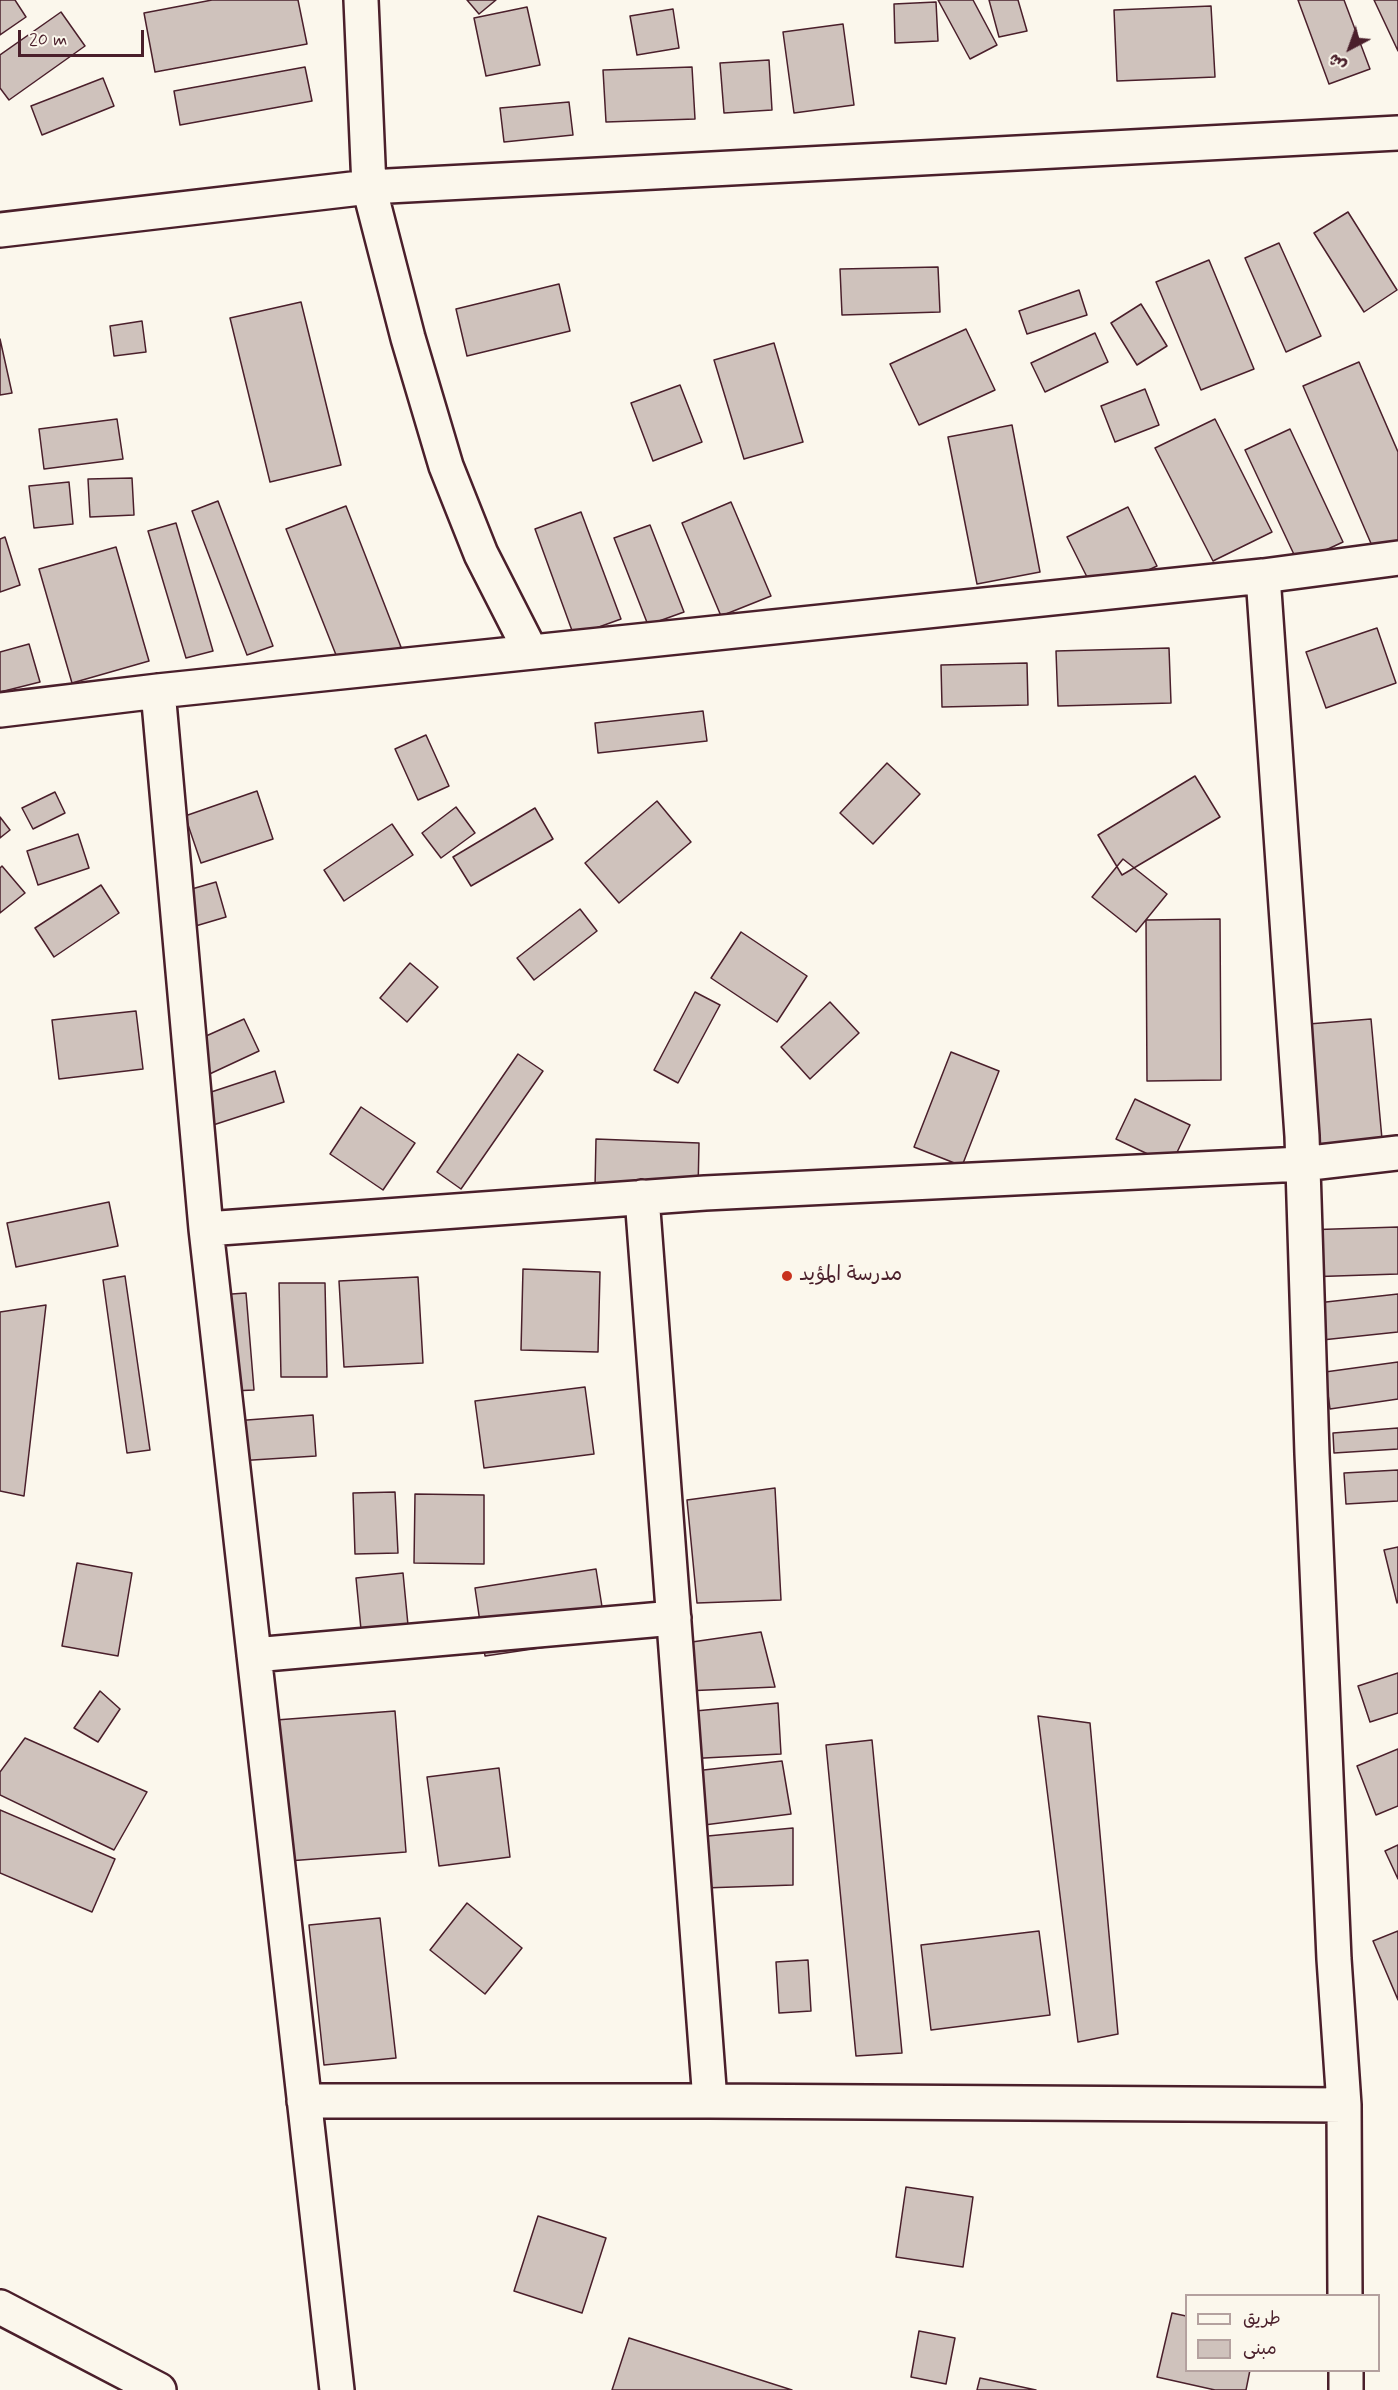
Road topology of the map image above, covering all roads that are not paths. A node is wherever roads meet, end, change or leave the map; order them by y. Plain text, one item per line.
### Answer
1 (361, 0) edge
2 (1398, 133) edge
3 (369, 187) junction
4 (0, 230) edge
5 (1398, 558) edge
6 (1263, 576) junction
7 (531, 652) junction
8 (158, 691) junction
9 (0, 710) edge
10 (1398, 1153) edge
11 (1302, 1164) junction
12 (642, 1197) junction
13 (206, 1229) junction
14 (674, 1618) junction
15 (254, 1655) junction
16 (710, 2101) junction
17 (304, 2102) junction
18 (1344, 2105) junction
19 (1345, 2294) edge
20 (0, 2307) edge
21 (1346, 2372) edge
22 (159, 2390) edge
23 (337, 2390) edge
24 (1346, 2390) edge

1 - 3 street
2 - 3 street
3 - 4 street
3 - 7 street
5 - 6 street
6 - 7 street
6 - 11 street
7 - 8 street
8 - 9 street
8 - 13 street
10 - 11 street
11 - 12 street
11 - 18 street
12 - 13 street
12 - 14 street
13 - 15 street
14 - 15 street
14 - 16 street
15 - 17 street
16 - 17 street
16 - 18 street
17 - 23 street
18 - 19 street
20 - 22 street
21 - 24 street

